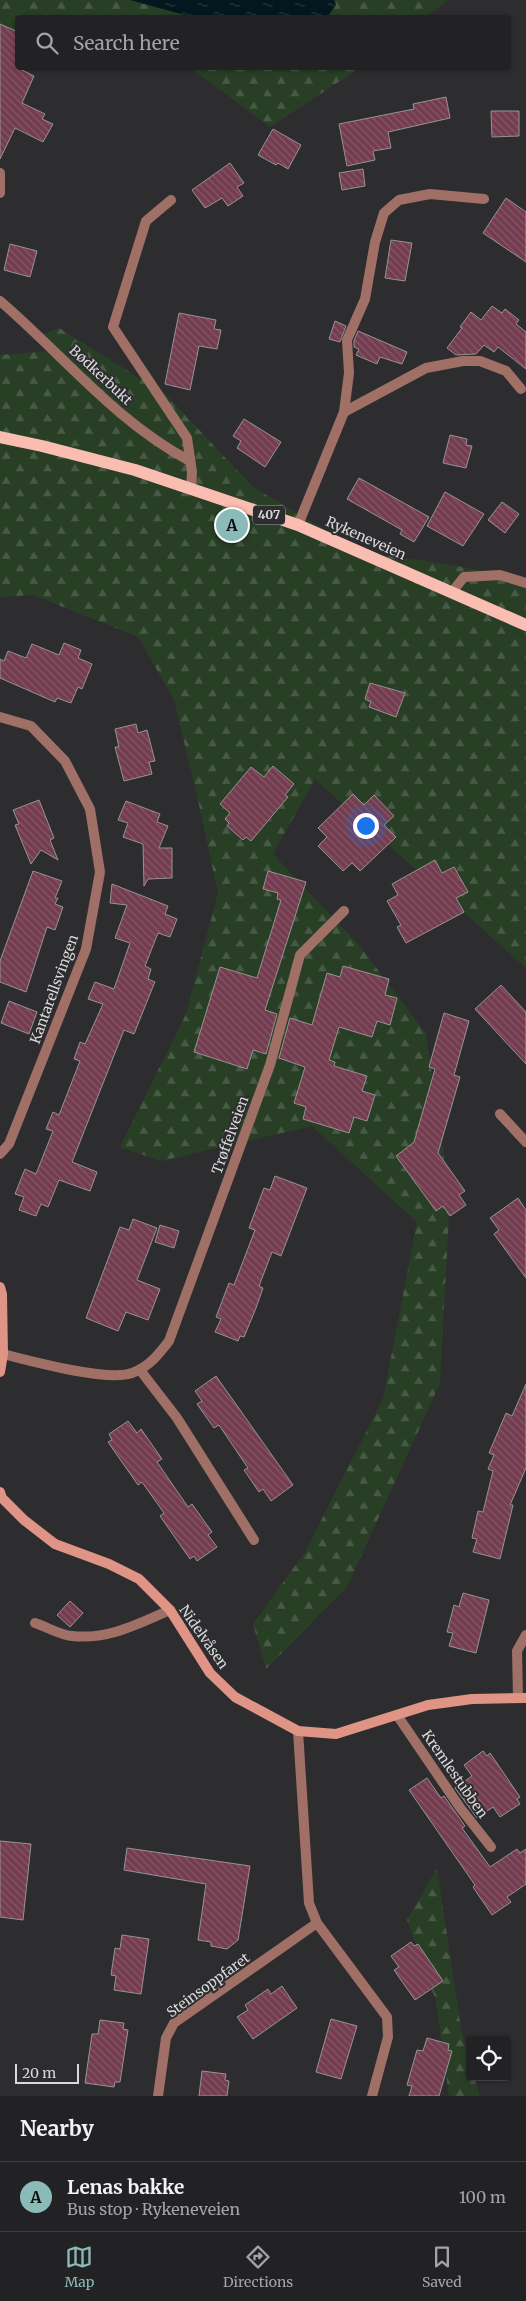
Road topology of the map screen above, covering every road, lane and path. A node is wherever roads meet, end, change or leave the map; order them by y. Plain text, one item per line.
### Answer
1 (0, 173) edge
2 (0, 192) edge
3 (484, 199) dead end
4 (172, 200) dead end
5 (0, 302) edge
6 (521, 389) dead end
7 (344, 412) junction
8 (0, 438) edge
9 (190, 461) junction
10 (191, 488) junction
11 (298, 525) junction
12 (526, 582) edge
13 (452, 592) junction
14 (526, 625) edge
15 (0, 717) edge
16 (344, 911) dead end
17 (500, 1114) dead end
18 (526, 1142) edge
19 (0, 1154) edge
20 (1, 1292) edge
21 (3, 1354) junction
22 (140, 1370) junction
23 (0, 1372) edge
24 (0, 1492) edge
25 (254, 1540) dead end
26 (170, 1610) junction
27 (35, 1623) dead end
28 (526, 1635) edge
29 (522, 1697) edge
30 (397, 1715) junction
31 (298, 1731) junction
32 (491, 1847) dead end
33 (318, 1923) junction
34 (158, 2096) edge
35 (372, 2096) edge

1 - 2 street
3 - 7 street
4 - 9 street
5 - 9 street, Bødkerbukt
6 - 7 street
7 - 11 street
8 - 10 main road, Rykeneveien / 407
9 - 10 street
10 - 11 main road, Rykeneveien / 407
11 - 13 main road, Rykeneveien / 407
12 - 13 street
13 - 14 main road, Rykeneveien / 407
15 - 19 street, Kantarellsvingen
16 - 22 street, Trøffelveien
17 - 18 street
20 - 21 street
21 - 22 street, Trøffelveien
21 - 23 street
22 - 25 street
24 - 26 street, Nidelvåsen
26 - 27 street
26 - 31 street, Nidelvåsen
28 - 29 street
29 - 30 street, Nidelvåsen
30 - 31 street, Nidelvåsen
30 - 32 street, Kremlestubben
31 - 33 street
33 - 34 street, Steinsoppfaret
33 - 35 street

